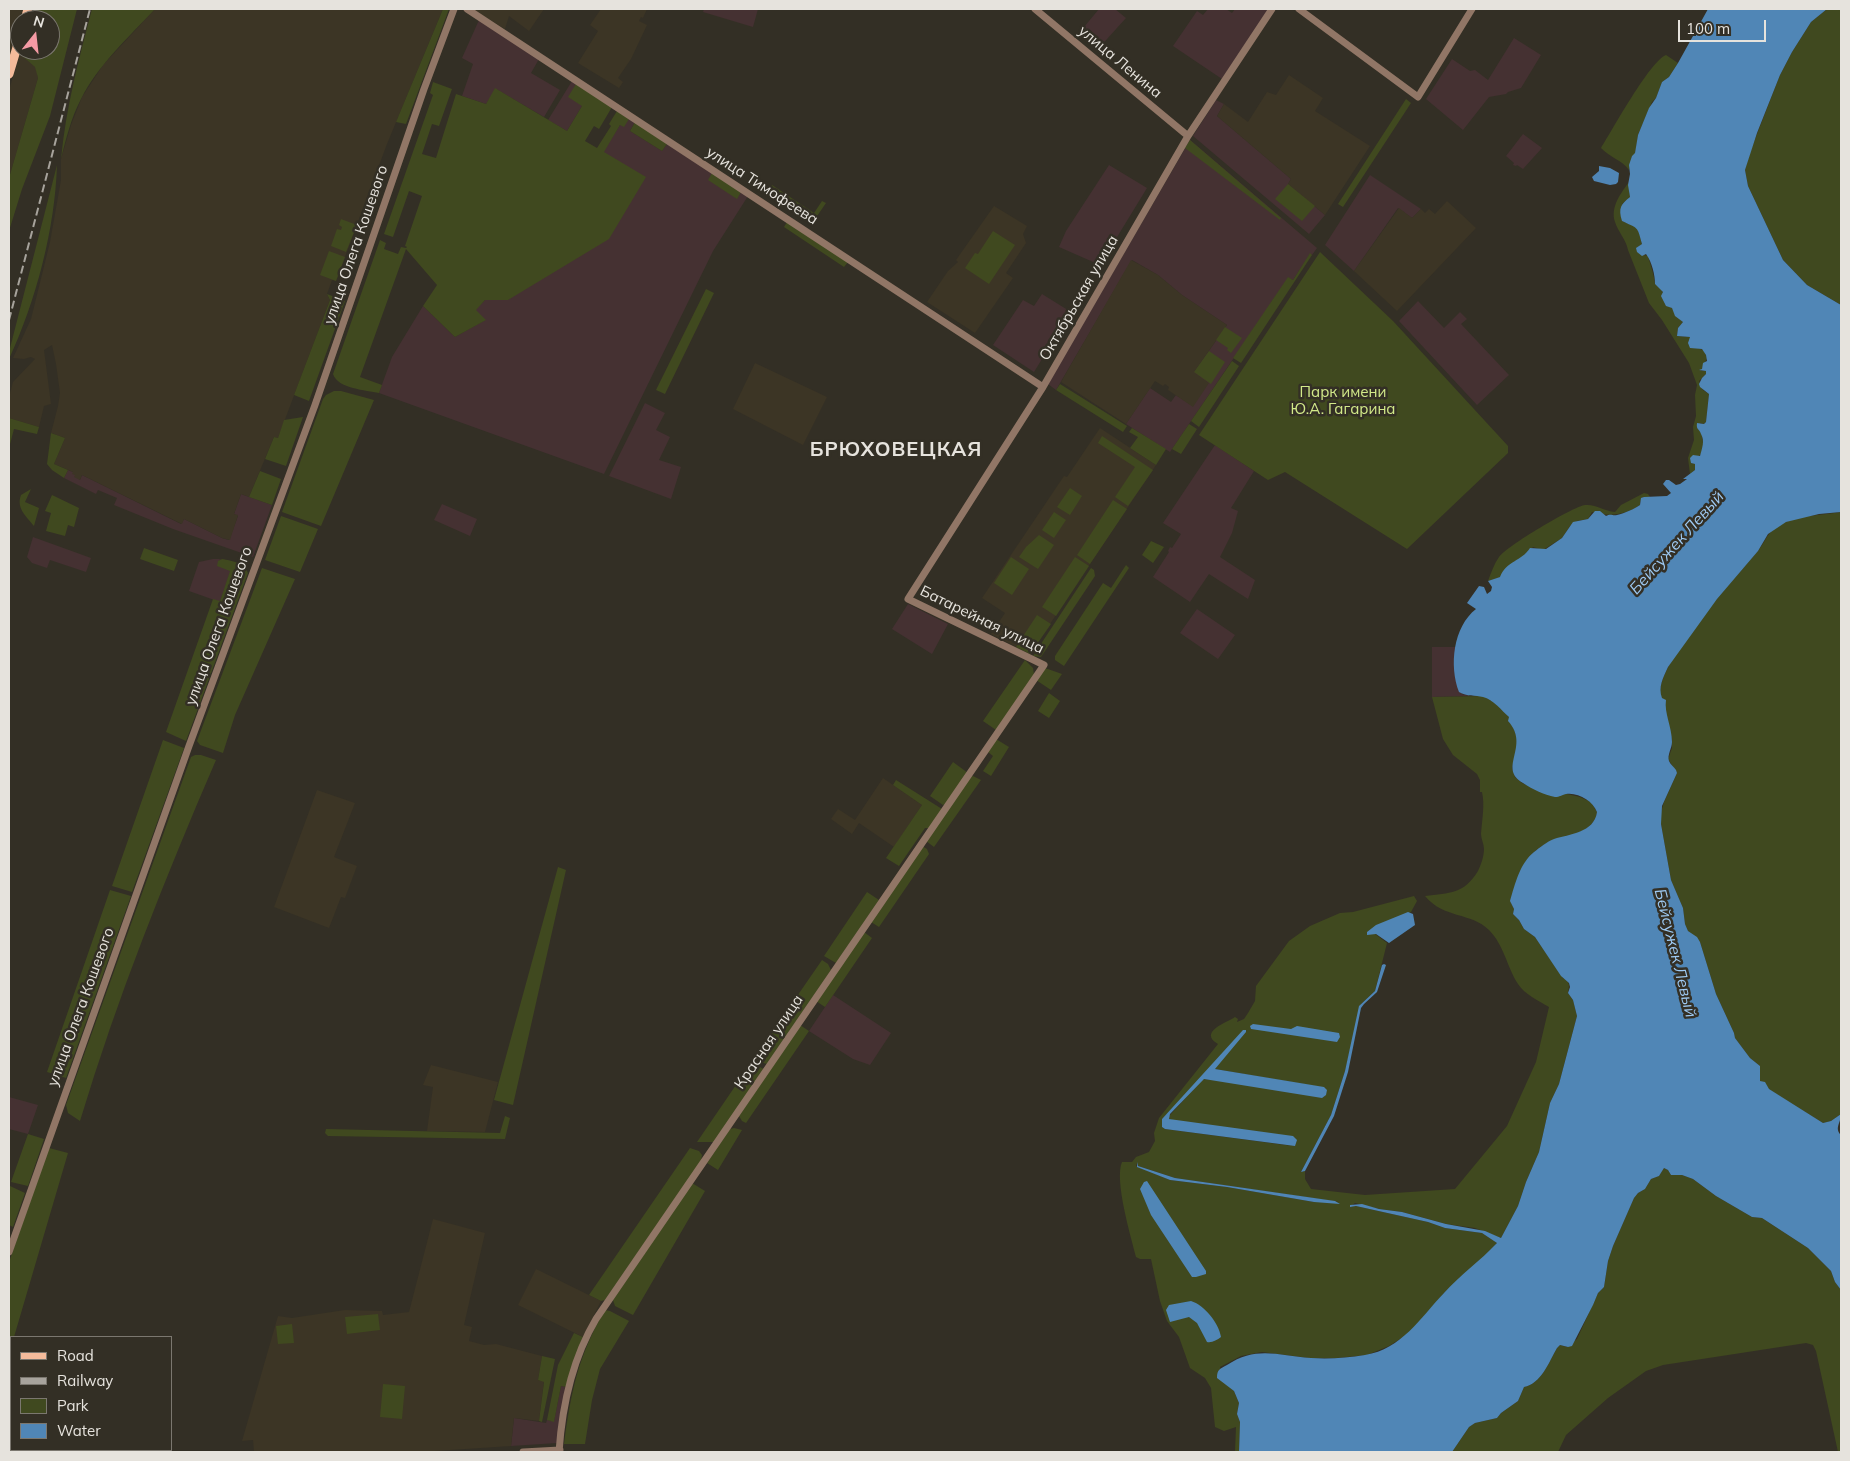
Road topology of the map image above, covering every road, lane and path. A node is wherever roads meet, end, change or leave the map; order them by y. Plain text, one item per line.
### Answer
1 (454, 9) edge
2 (467, 9) edge
3 (1035, 9) edge
4 (1272, 9) edge
5 (1299, 9) edge
6 (1472, 9) edge
7 (13, 60) edge
8 (9, 74) edge
9 (1188, 136) junction
10 (1043, 386) junction
11 (908, 600) joint
12 (1044, 665) joint
13 (9, 1252) edge
14 (559, 1451) edge
15 (523, 1452) edge

1 - 13 street, улица Олега Кошевого
2 - 10 street, улица Тимофеева
3 - 9 street, улица Ленина
4 - 9 street, Октябрьская улица
5 - 6 street
7 - 8 main road
9 - 10 street, Октябрьская улица
10 - 11 street, Октябрьская улица
11 - 12 street, Батарейная улица
12 - 14 street, Красная улица
14 - 15 street

